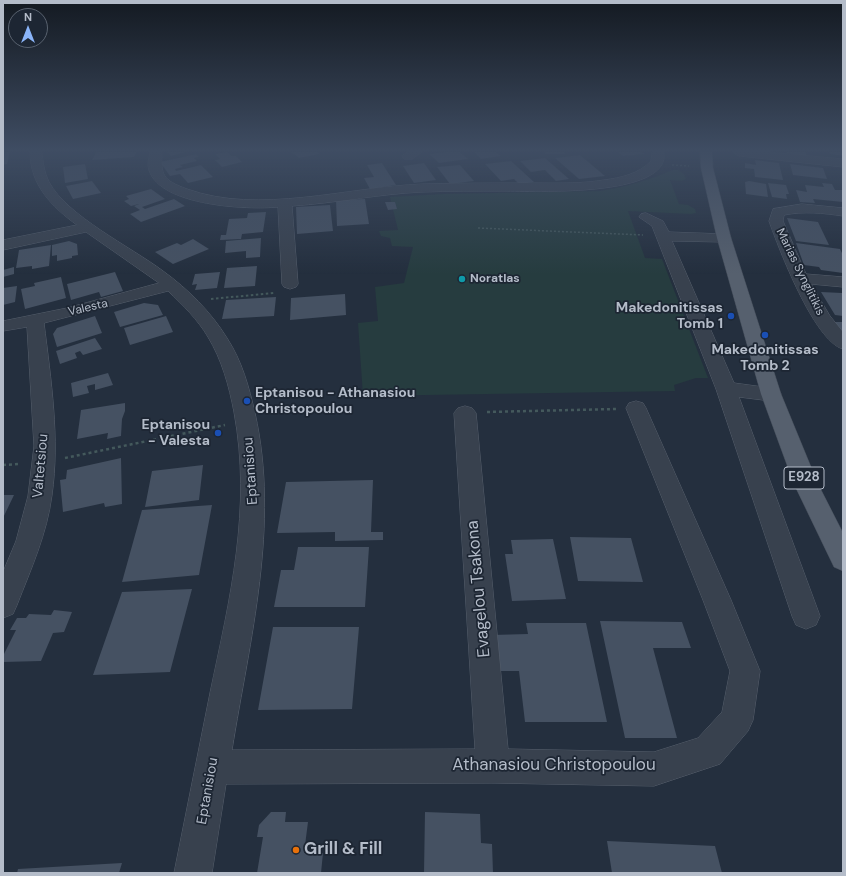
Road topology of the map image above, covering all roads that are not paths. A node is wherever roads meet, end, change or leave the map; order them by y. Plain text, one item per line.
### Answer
1 (50, 193) edge
2 (186, 193) edge
3 (374, 193) edge
4 (713, 193) edge
5 (285, 202) junction
6 (843, 212) edge
7 (646, 217) dead end
8 (89, 227) junction
9 (663, 236) junction
10 (724, 238) junction
11 (3, 245) edge
12 (801, 278) junction
13 (843, 282) edge
14 (290, 284) road end
15 (180, 293) junction
16 (36, 320) junction
17 (3, 326) edge
18 (843, 343) edge
19 (726, 389) junction
20 (771, 394) junction
21 (636, 408) road end
22 (465, 413) road end
23 (843, 559) edge
24 (3, 605) edge
25 (806, 616) dead end
26 (493, 766) junction
27 (212, 767) junction
28 (193, 873) edge

1 - 8 street, Eptanisiou
2 - 5 street
3 - 5 street
4 - 10 main road, E928
5 - 14 street
6 - 12 street, Marias Synglitikis
7 - 9 street
8 - 11 street
8 - 15 street, Eptanisiou
9 - 10 street
9 - 19 street
10 - 20 main road, E928
12 - 13 street
12 - 18 street, Marias Synglitikis
15 - 16 street, Valesta
15 - 27 street, Eptanisiou
16 - 17 street, Valesta
16 - 24 street, Valtetsiou
19 - 20 street
19 - 25 street
20 - 23 main road, E928
21 - 26 street, Athanasiou Christopoulou
22 - 26 street, Evagelou Tsakona
26 - 27 street, Athanasiou Christopoulou
27 - 28 street, Eptanisiou

